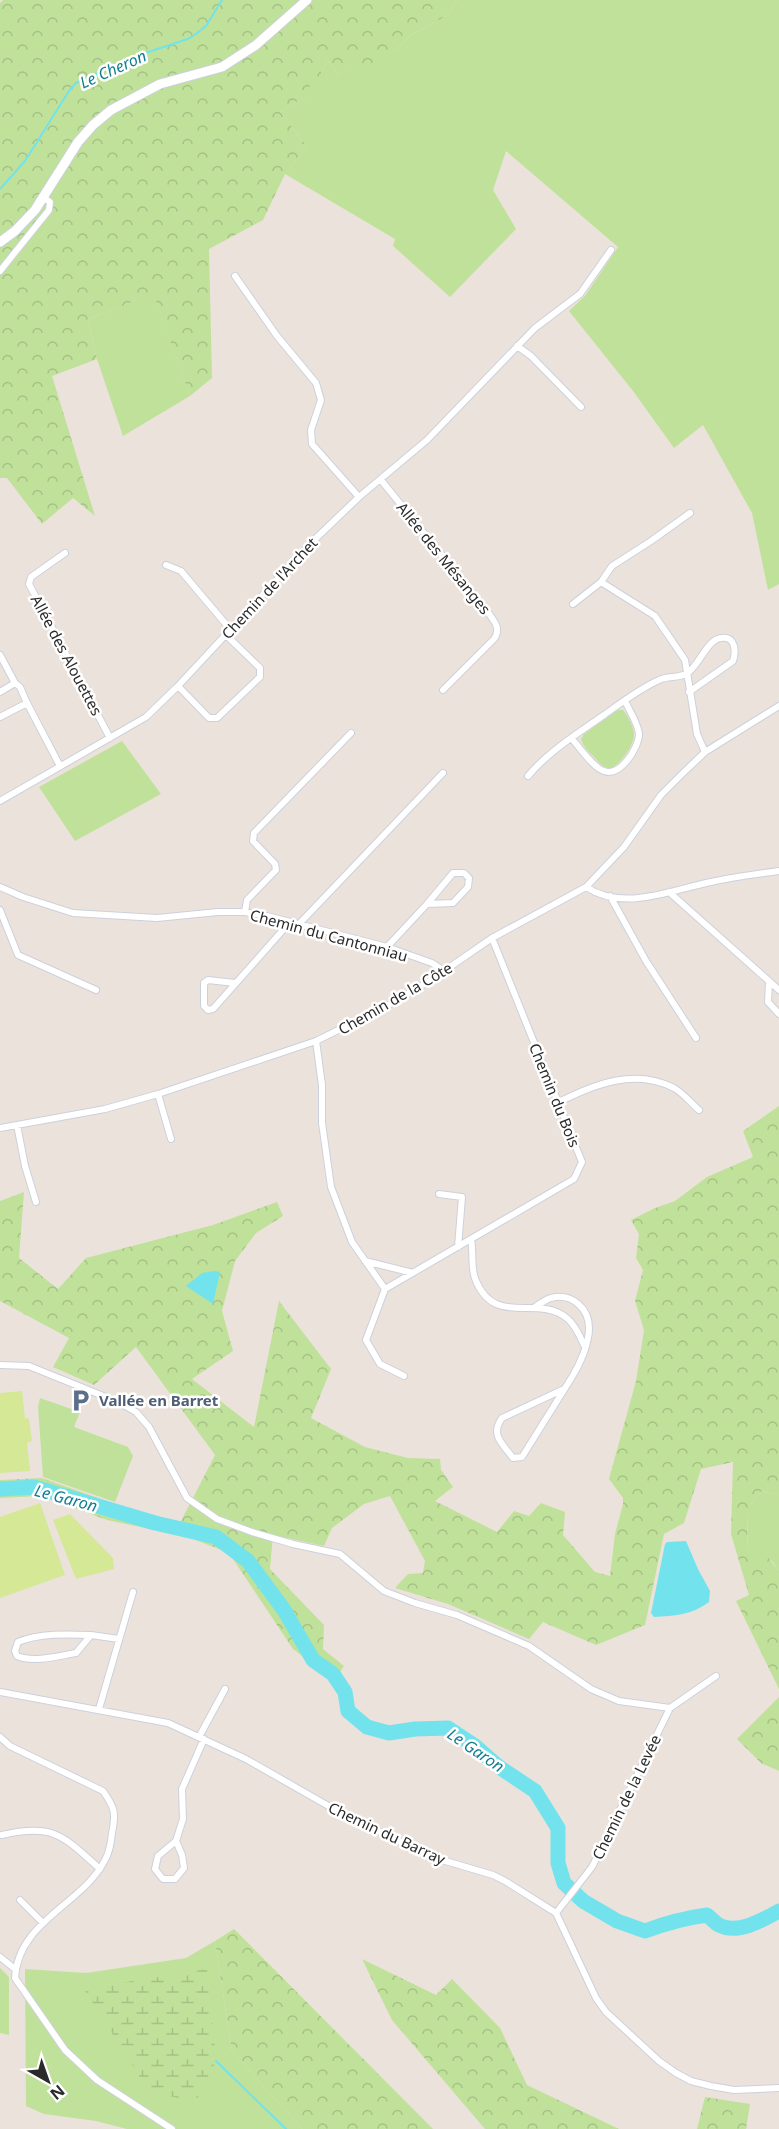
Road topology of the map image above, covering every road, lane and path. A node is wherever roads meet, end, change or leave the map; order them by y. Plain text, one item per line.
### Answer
1 (307, 0) edge
2 (44, 198) junction
3 (0, 242) edge
4 (611, 250) dead end
5 (0, 271) edge
6 (235, 276) dead end
7 (518, 346) junction
8 (581, 407) dead end
9 (381, 480) junction
10 (359, 497) junction
11 (690, 513) dead end
12 (64, 553) dead end
13 (166, 565) dead end
14 (602, 582) junction
15 (573, 604) dead end
16 (228, 632) junction
17 (0, 655) edge
18 (687, 673) junction
19 (15, 683) junction
20 (178, 686) junction
21 (443, 690) dead end
22 (0, 692) edge
23 (689, 692) junction
24 (625, 700) junction
25 (27, 704) junction
26 (779, 706) edge
27 (0, 717) edge
28 (351, 733) dead end
29 (110, 738) junction
30 (571, 738) junction
31 (705, 752) junction
32 (60, 766) junction
33 (443, 773) dead end
34 (528, 776) dead end
35 (0, 801) edge
36 (779, 871) edge
37 (0, 887) edge
38 (586, 887) junction
39 (669, 892) junction
40 (610, 896) junction
41 (427, 904) junction
42 (0, 910) edge
43 (245, 912) junction
44 (290, 922) junction
45 (299, 924) junction
46 (492, 938) junction
47 (387, 947) junction
48 (444, 971) junction
49 (769, 982) junction
50 (235, 983) junction
51 (96, 990) dead end
52 (779, 990) edge
53 (779, 1014) edge
54 (696, 1038) dead end
55 (316, 1041) junction
56 (158, 1094) junction
57 (559, 1102) junction
58 (699, 1110) dead end
59 (16, 1125) junction
60 (0, 1128) edge
61 (171, 1139) dead end
62 (440, 1194) dead end
63 (36, 1202) dead end
64 (471, 1240) junction
65 (458, 1246) junction
66 (363, 1260) junction
67 (413, 1273) junction
68 (385, 1289) junction
69 (535, 1307) junction
70 (585, 1347) junction
71 (0, 1365) edge
72 (404, 1376) dead end
73 (564, 1389) junction
74 (133, 1592) dead end
75 (91, 1635) junction
76 (119, 1638) junction
77 (716, 1676) dead end
78 (225, 1689) dead end
79 (0, 1692) edge
80 (670, 1707) junction
81 (99, 1709) junction
82 (0, 1737) edge
83 (202, 1738) junction
84 (2, 1835) dead end
85 (176, 1841) junction
86 (100, 1869) junction
87 (20, 1900) dead end
88 (555, 1913) junction
89 (42, 1922) junction
90 (0, 1957) edge
91 (15, 1970) junction
92 (779, 2088) edge
93 (172, 2129) edge

1 - 2 street
2 - 3 street
2 - 5 street
4 - 7 street, Chemin de l'Archet
6 - 10 street
7 - 8 street
7 - 9 street, Chemin de l'Archet
9 - 10 street, Chemin de l'Archet
9 - 21 street, Allée des Mésanges
10 - 16 street, Chemin de l'Archet
11 - 14 street
12 - 29 street, Allée des Alouettes
13 - 16 street
14 - 15 street
14 - 18 street
16 - 20 street, Chemin de l'Archet
16 - 20 street
17 - 19 street
18 - 23 street
18 - 23 street
18 - 24 street
19 - 22 street
19 - 25 street
20 - 29 street, Chemin de l'Archet
23 - 31 street
24 - 30 street
24 - 30 street
25 - 27 street
25 - 32 street
26 - 31 street, Chemin de la Côte
28 - 43 street
29 - 32 street, Chemin de l'Archet
30 - 34 street
31 - 38 street, Chemin de la Côte
32 - 35 street, Chemin de l'Archet
33 - 45 street
36 - 39 street
37 - 43 street, Chemin du Cantonniau
38 - 40 street
38 - 46 street, Chemin de la Côte
39 - 40 street
39 - 49 street
40 - 54 street
41 - 41 street
41 - 47 street
42 - 51 street
43 - 44 street, Chemin du Cantonniau
44 - 45 street, Chemin du Cantonniau
44 - 50 street
45 - 47 street, Chemin du Cantonniau
46 - 48 street, Chemin de la Côte
46 - 57 street, Chemin du Bois
47 - 48 street, Chemin du Cantonniau
48 - 55 street, Chemin de la Côte
49 - 52 street
49 - 53 street
50 - 50 street
55 - 56 street, Chemin de la Côte
55 - 66 street
56 - 59 street, Chemin de la Côte
56 - 61 street
57 - 58 street
57 - 64 street, Chemin du Bois
59 - 60 street, Chemin de la Côte
59 - 63 street
62 - 65 street
64 - 65 street, Chemin du Bois
64 - 69 street
65 - 67 street, Chemin du Bois
66 - 67 street
66 - 68 street
67 - 68 street, Chemin du Bois
68 - 72 street
69 - 70 street
69 - 70 street
70 - 73 street
71 - 80 street
73 - 73 street
74 - 76 street
75 - 75 street
75 - 76 street
76 - 81 street
77 - 80 street
78 - 83 street
79 - 81 street, Chemin du Barray
80 - 88 street, Chemin de la Levée
81 - 83 street, Chemin du Barray
82 - 86 street
83 - 85 street
83 - 88 street, Chemin du Barray
84 - 86 street
85 - 85 street
86 - 89 street
87 - 89 street
88 - 92 street
89 - 91 street
90 - 91 street
91 - 93 street

